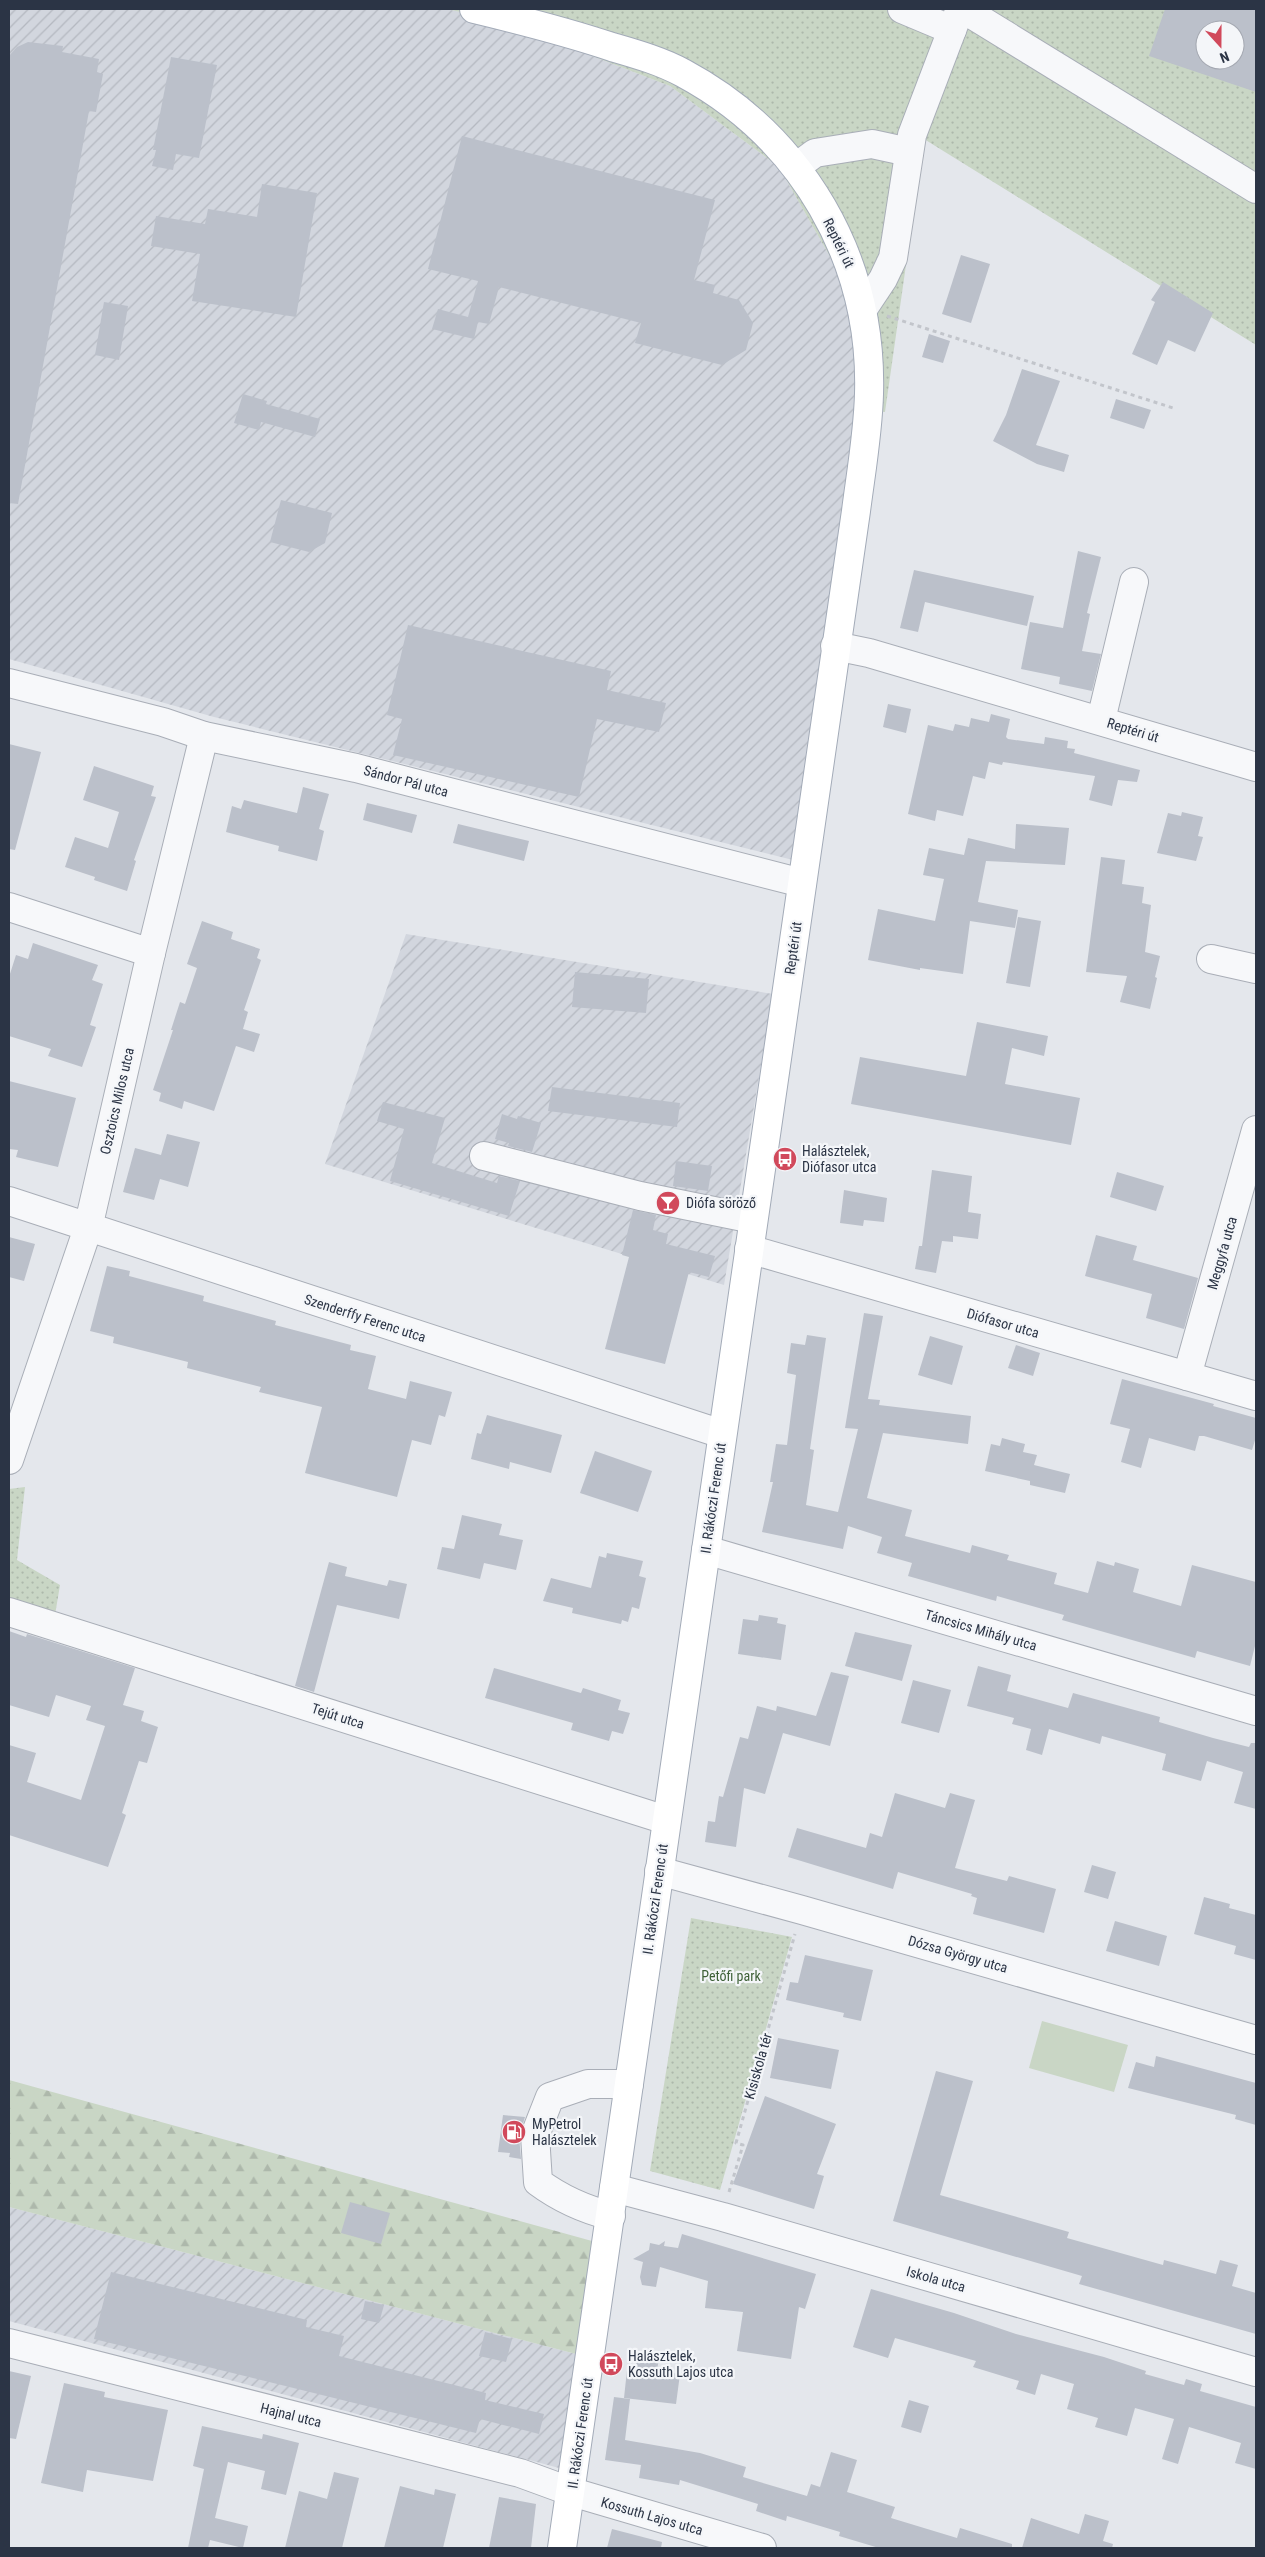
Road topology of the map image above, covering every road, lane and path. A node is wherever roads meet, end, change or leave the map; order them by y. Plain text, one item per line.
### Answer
1 (474, 9) edge
2 (902, 9) edge
3 (958, 16) edge
4 (909, 152) junction
5 (796, 167) junction
6 (1256, 189) edge
7 (863, 309) junction
8 (891, 317) dead end
9 (1173, 408) dead end
10 (1134, 582) dead end
11 (836, 646) junction
12 (9, 684) edge
13 (1101, 720) junction
14 (204, 736) junction
15 (1256, 767) edge
16 (802, 884) junction
17 (9, 907) edge
18 (151, 953) junction
19 (1211, 958) dead end
20 (1256, 969) edge
21 (1256, 1130) edge
22 (484, 1156) dead end
23 (9, 1201) edge
24 (753, 1219) junction
25 (88, 1228) junction
26 (749, 1249) junction
27 (1188, 1376) junction
28 (1256, 1396) edge
29 (722, 1434) junction
30 (9, 1460) edge
31 (706, 1550) junction
32 (9, 1612) edge
33 (1256, 1711) edge
34 (666, 1820) junction
35 (659, 1871) junction
36 (802, 1910) junction
37 (1256, 2040) edge
38 (629, 2084) junction
39 (614, 2188) junction
40 (611, 2216) junction
41 (723, 2217) junction
42 (9, 2343) edge
43 (1256, 2372) edge
44 (572, 2492) junction
45 (562, 2548) edge
46 (762, 2548) edge

1 - 5 main road, Reptéri út
2 - 3 street
3 - 4 street
3 - 6 street
4 - 5 street
4 - 7 street
5 - 7 main road, Reptéri út
7 - 11 main road, Reptéri út
8 - 9 path
10 - 13 street
11 - 13 street, Reptéri út
11 - 16 main road, Reptéri út
12 - 14 street, Sándor Pál utca
13 - 15 street, Reptéri út
14 - 16 street, Sándor Pál utca
14 - 18 street, Osztoics Milos utca
16 - 24 main road, Reptéri út
17 - 18 street
18 - 25 street, Osztoics Milos utca
19 - 20 street
21 - 27 street, Meggyfa utca
22 - 24 street
23 - 25 street, Szenderffy Ferenc utca
24 - 26 main road, Reptéri út
25 - 29 street, Szenderffy Ferenc utca
25 - 30 street, Osztoics Milos utca
26 - 27 street, Diófasor utca
26 - 29 main road, II. Rákóczi Ferenc út
27 - 28 street, Diófasor utca
29 - 31 main road, II. Rákóczi Ferenc út
31 - 33 street, Táncsics Mihály utca
31 - 34 main road, II. Rákóczi Ferenc út
32 - 34 street, Tejút utca
34 - 35 main road, II. Rákóczi Ferenc út
35 - 36 street, Dózsa György utca
35 - 38 main road, II. Rákóczi Ferenc út
36 - 37 street, Dózsa György utca
36 - 41 path, Kisiskola tér
38 - 39 main road, II. Rákóczi Ferenc út
38 - 40 street
39 - 40 main road, II. Rákóczi Ferenc út
39 - 41 street, Iskola utca
40 - 44 main road, II. Rákóczi Ferenc út
41 - 43 street, Iskola utca
42 - 44 street, Hajnal utca
44 - 45 main road, II. Rákóczi Ferenc út
44 - 46 street, Kossuth Lajos utca

